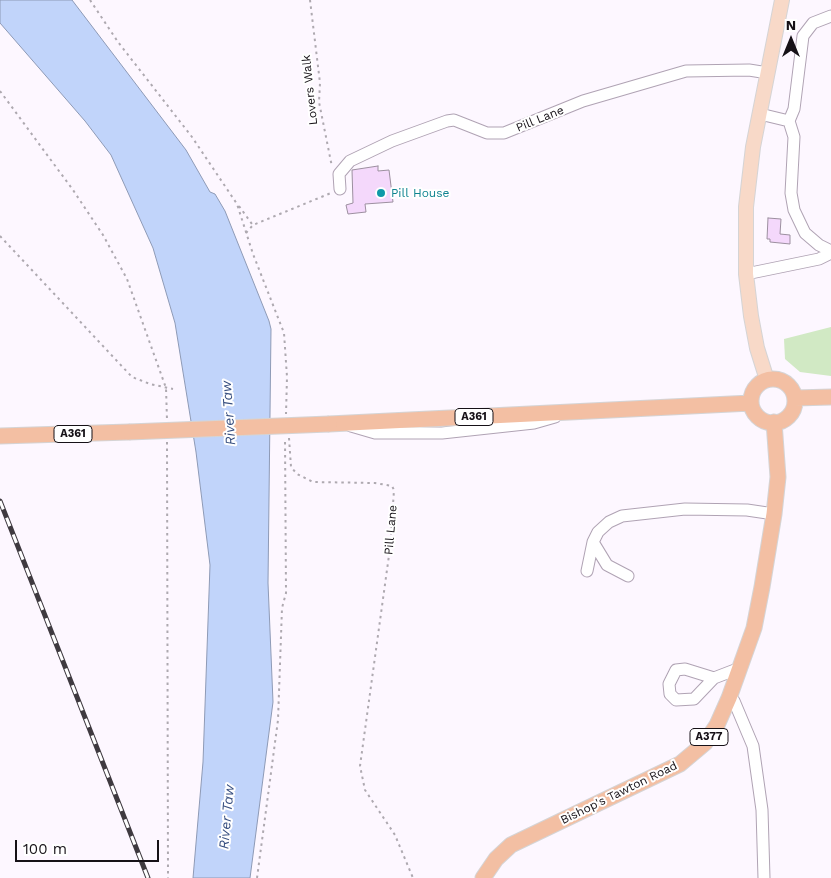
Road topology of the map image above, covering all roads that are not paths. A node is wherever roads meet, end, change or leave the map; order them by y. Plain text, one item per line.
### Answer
1 (782, 0) edge
2 (831, 16) edge
3 (768, 73) junction
4 (760, 114) junction
5 (789, 121) junction
6 (340, 190) road end
7 (831, 252) edge
8 (746, 274) junction
9 (767, 380) junction
10 (831, 397) edge
11 (795, 398) junction
12 (751, 403) junction
13 (774, 422) junction
14 (0, 436) edge
15 (774, 514) junction
16 (593, 542) junction
17 (587, 571) dead end
18 (628, 576) dead end
19 (740, 668) junction
20 (714, 678) dead end
21 (729, 698) junction
22 (483, 878) edge
23 (764, 878) edge

1 - 3 main road
2 - 5 street
3 - 4 main road
3 - 6 street, Pill Lane
4 - 5 street
4 - 8 main road
5 - 7 street
7 - 8 street
8 - 9 main road
9 - 11 highway
9 - 12 highway
10 - 11 highway
11 - 13 highway
12 - 13 highway
12 - 14 highway, A361, bridge
13 - 15 highway, Bishop's Tawton Road / A377
15 - 16 street
15 - 19 highway, Bishop's Tawton Road / A377
16 - 17 street
16 - 18 street
19 - 20 street
19 - 21 highway, Bishop's Tawton Road / A377
21 - 22 highway, Bishop's Tawton Road / A377
21 - 23 street

